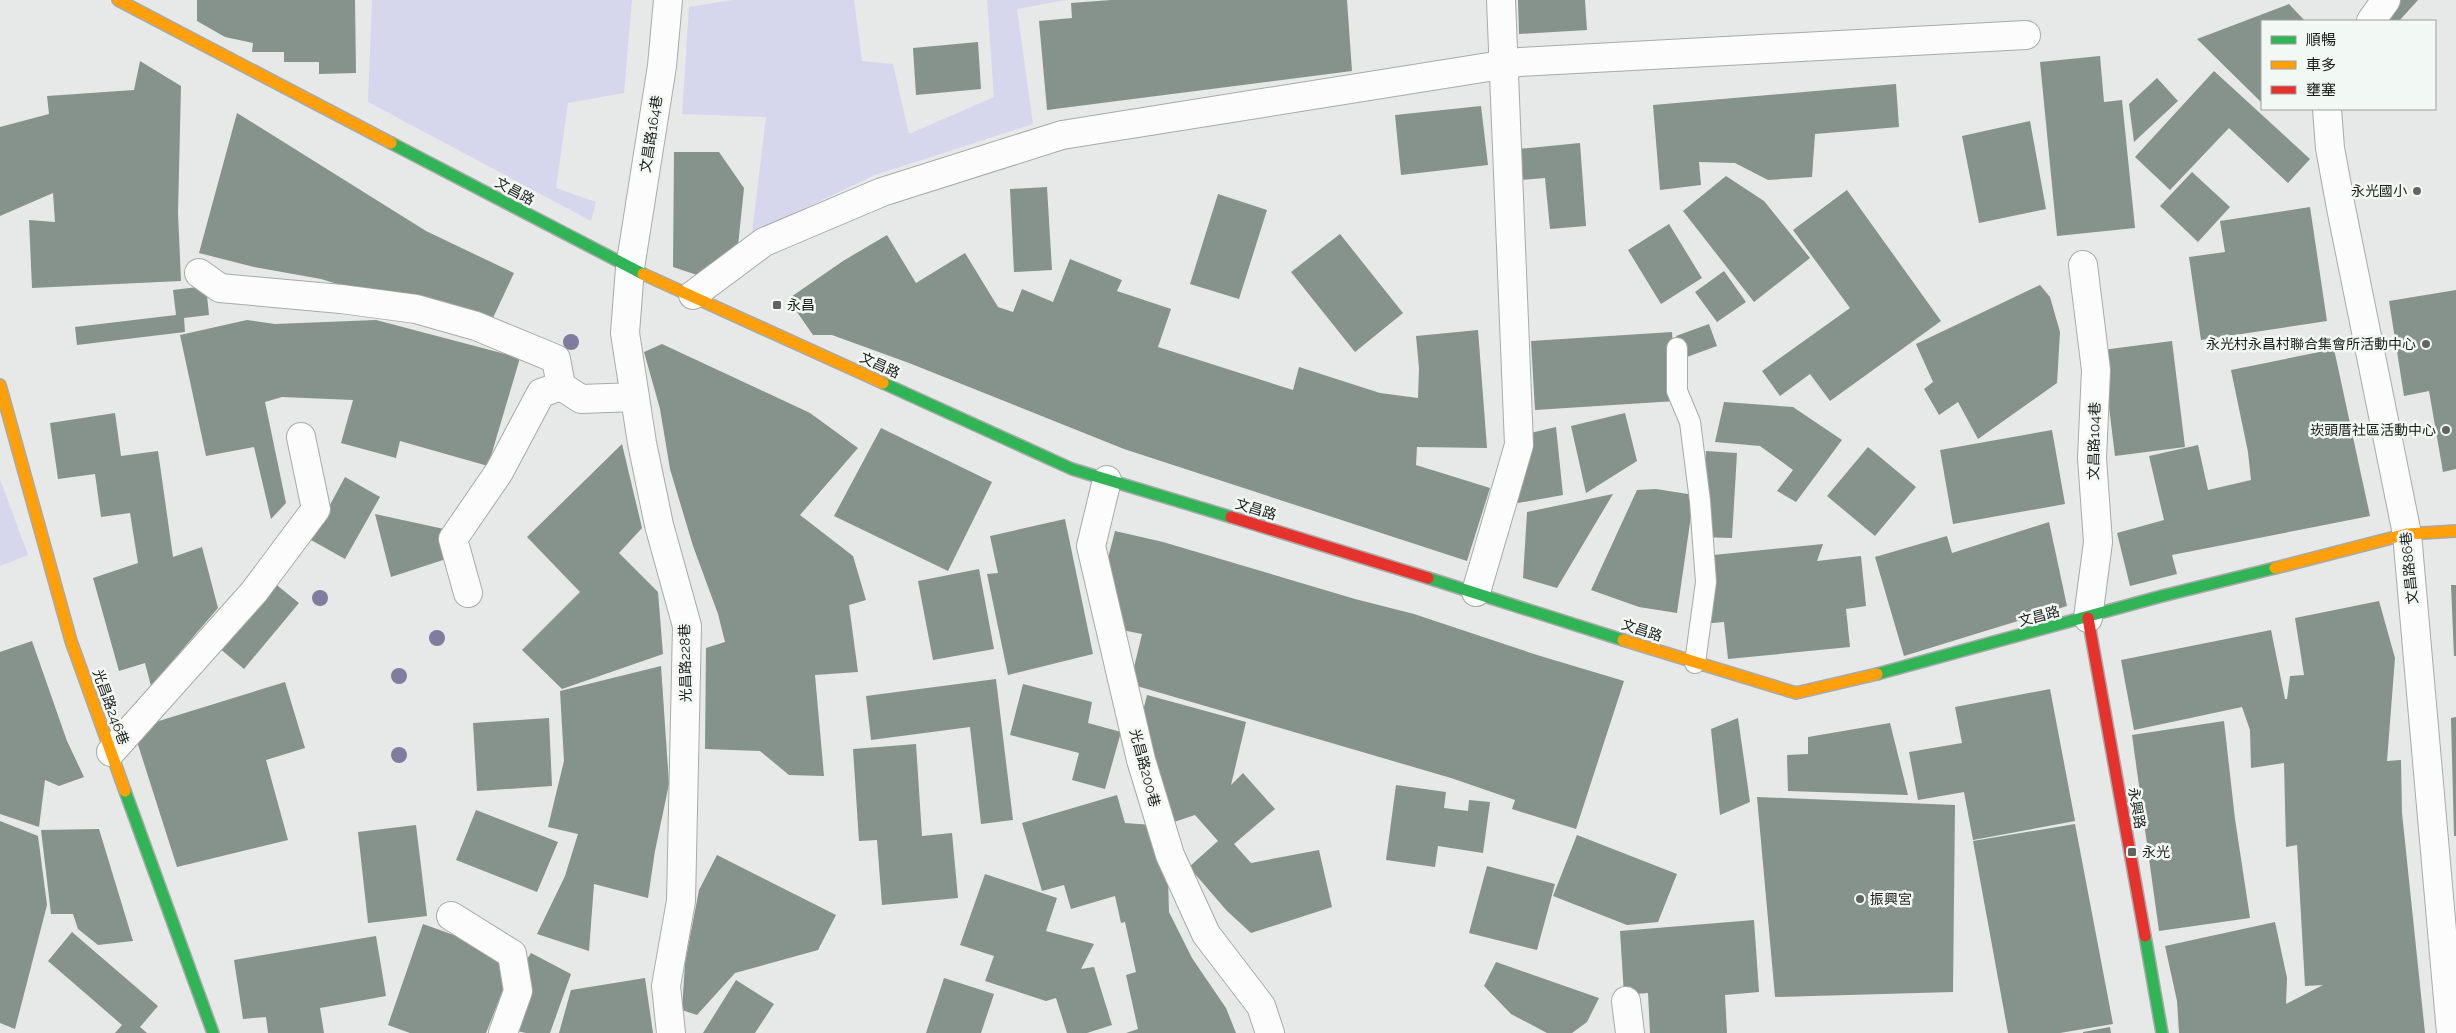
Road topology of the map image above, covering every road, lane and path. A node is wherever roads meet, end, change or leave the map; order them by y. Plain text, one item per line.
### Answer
1 (118, 0) edge
2 (668, 0) edge
3 (1501, 0) edge
4 (2386, 0) edge
5 (156, 10) edge
6 (2372, 20) edge
7 (2026, 36) dead end
8 (1503, 65) junction
9 (2327, 110) edge
10 (2083, 265) dead end
11 (630, 268) junction
12 (199, 274) dead end
13 (693, 295) junction
14 (1678, 348) dead end
15 (0, 385) edge
16 (561, 386) junction
17 (636, 397) junction
18 (302, 437) dead end
19 (1106, 480) junction
20 (2456, 531) edge
21 (2407, 534) junction
22 (1476, 592) junction
23 (468, 593) dead end
24 (2088, 618) junction
25 (1695, 663) junction
26 (111, 752) junction
27 (451, 916) dead end
28 (1626, 1000) dead end
29 (213, 1033) edge
30 (503, 1033) edge
31 (671, 1033) edge
32 (1270, 1033) edge
33 (1630, 1033) edge
34 (2162, 1033) edge
35 (2452, 1033) edge

1 - 5 street, 文昌路
2 - 11 street, 文昌路164巷
3 - 8 street
4 - 6 street
5 - 11 street, 文昌路
7 - 8 street
8 - 13 street
8 - 22 street
9 - 21 street, 文昌路86巷
10 - 24 street, 文昌路104巷
11 - 13 street, 文昌路
11 - 17 street, 光昌路228巷
12 - 16 street
13 - 19 street, 文昌路
14 - 25 lane
15 - 26 street, 光昌路246巷
16 - 17 street
16 - 23 street
17 - 31 street, 光昌路228巷
18 - 26 street
19 - 22 street, 文昌路
19 - 32 street, 光昌路200巷
20 - 21 street, 文昌路
21 - 24 street, 文昌路
21 - 35 street, 文昌路86巷
22 - 25 street, 文昌路
24 - 25 street, 文昌路
24 - 34 street, 永興路
26 - 29 street, 光昌路246巷
27 - 30 street
28 - 33 street

